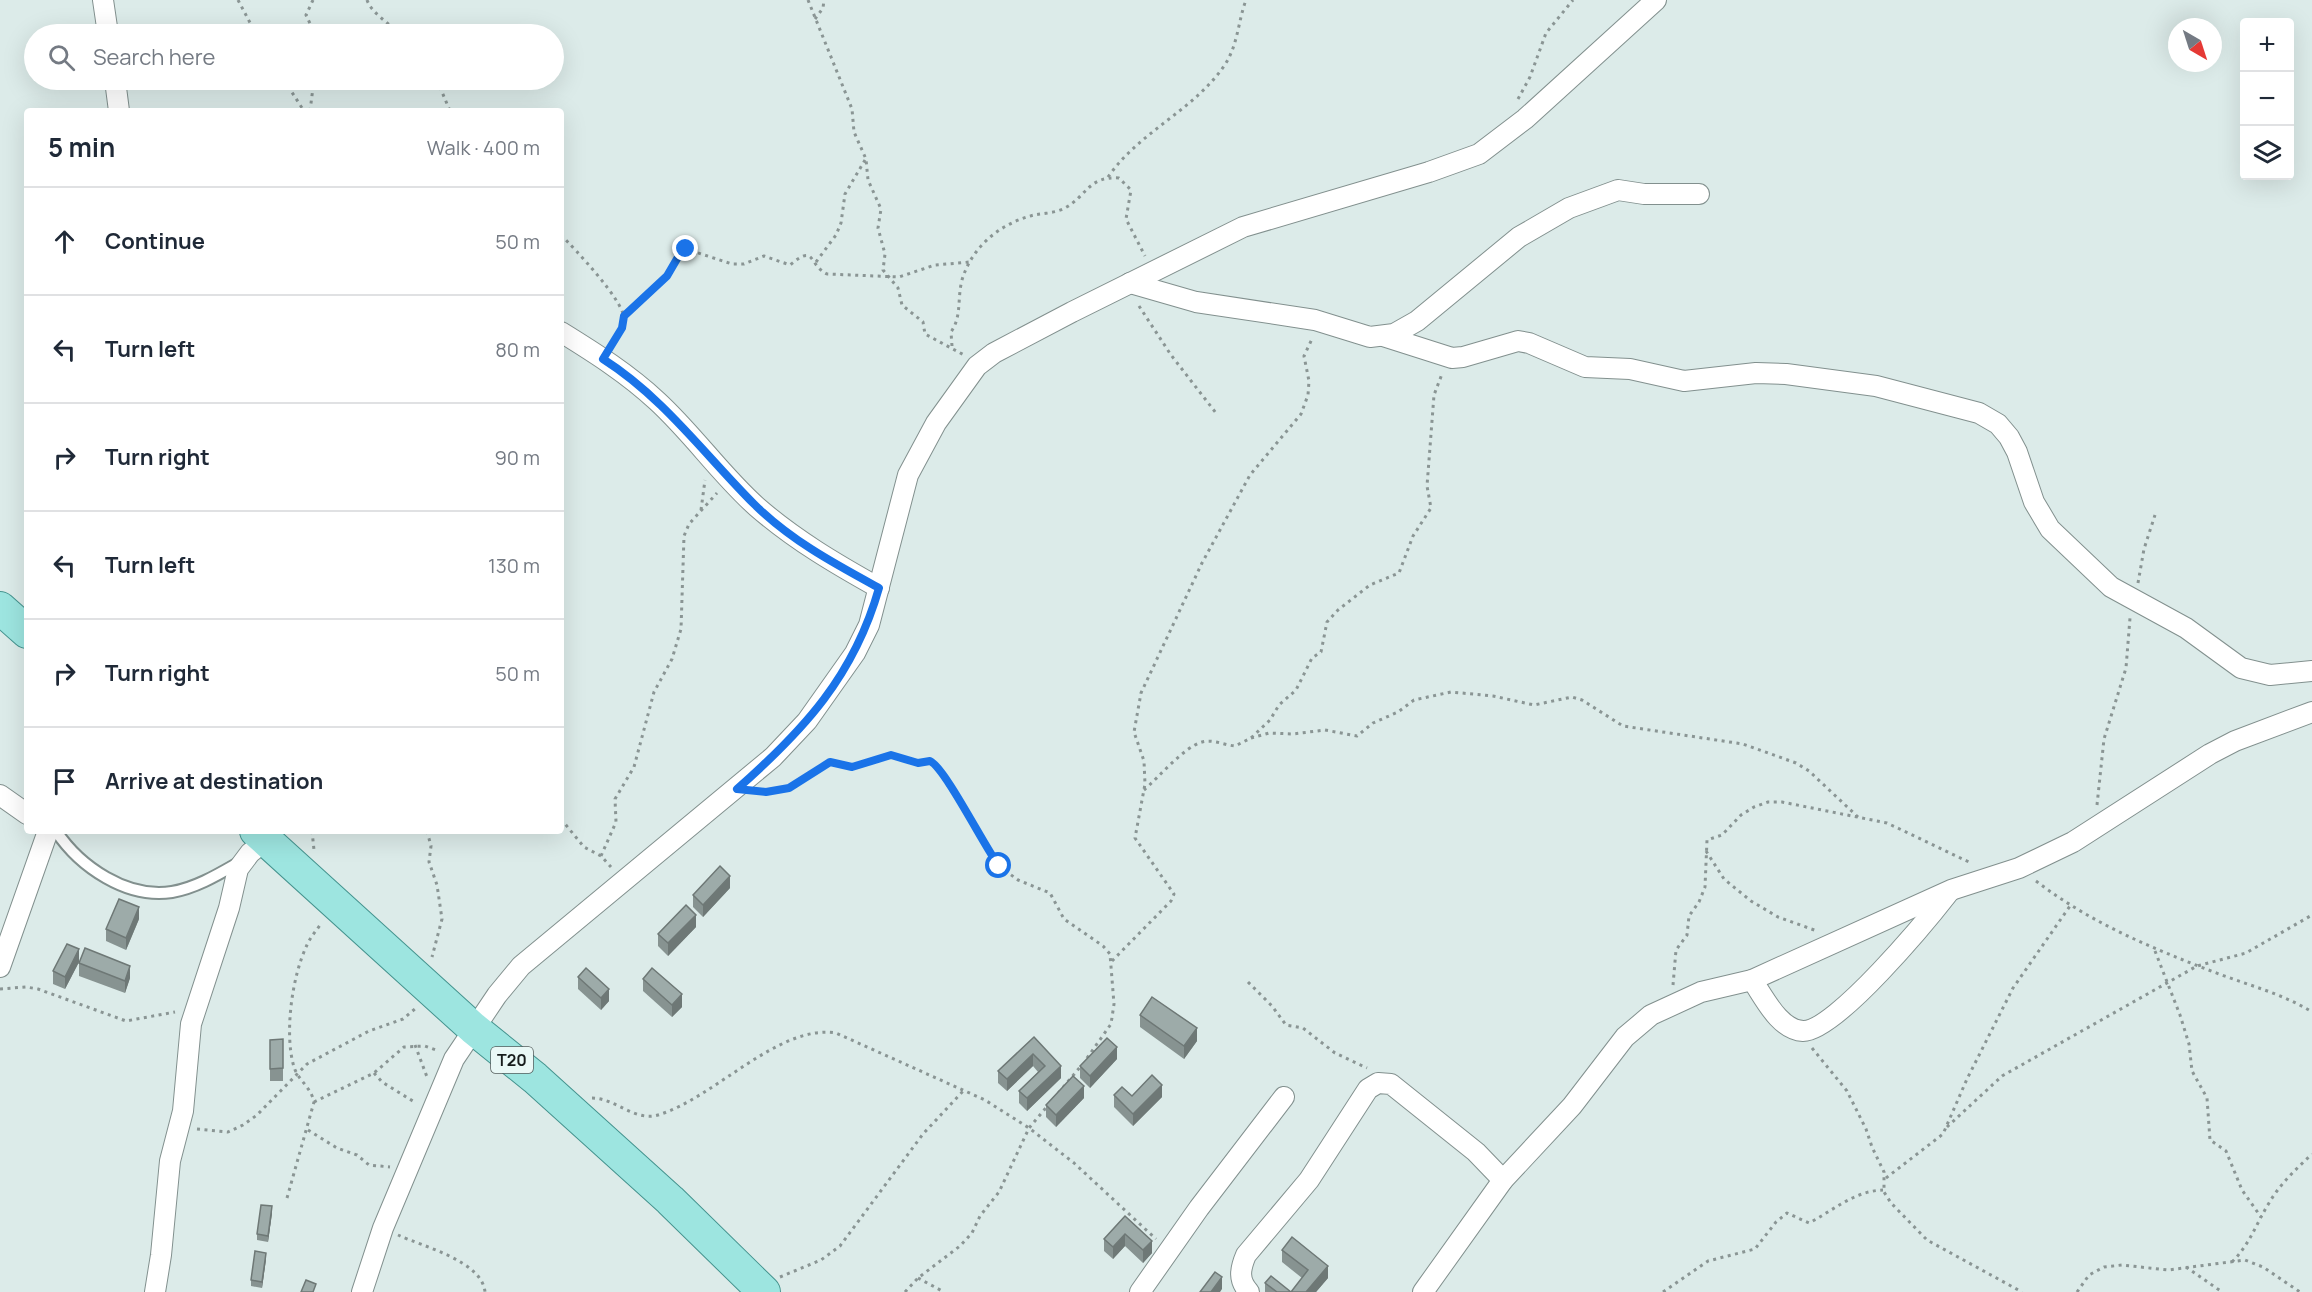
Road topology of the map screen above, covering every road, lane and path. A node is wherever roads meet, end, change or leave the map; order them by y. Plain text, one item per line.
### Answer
1 (104, 0) edge
2 (238, 0) edge
3 (313, 0) edge
4 (367, 0) edge
5 (808, 0) edge
6 (824, 0) edge
7 (1246, 0) edge
8 (1573, 0) edge
9 (1656, 0) edge
10 (815, 20) junction
11 (107, 24) edge
12 (251, 24) edge
13 (310, 24) edge
14 (389, 24) edge
15 (116, 90) edge
16 (290, 90) edge
17 (313, 90) edge
18 (441, 90) edge
19 (1517, 100) dead end
20 (119, 108) edge
21 (302, 108) edge
22 (310, 108) edge
23 (449, 108) edge
24 (866, 159) junction
25 (1108, 177) junction
26 (1699, 194) dead end
27 (564, 238) edge
28 (816, 262) junction
29 (970, 262) junction
30 (1155, 269) junction
31 (885, 275) junction
32 (1125, 286) junction
33 (624, 316) junction
34 (1330, 325) junction
35 (564, 334) edge
36 (1383, 336) junction
37 (952, 347) junction
38 (1438, 355) junction
39 (603, 359) junction
40 (977, 366) junction
41 (1216, 413) dead end
42 (729, 477) junction
43 (2155, 515) dead end
44 (879, 588) junction
45 (2132, 600) junction
46 (0, 608) edge
47 (24, 629) edge
48 (2312, 671) edge
49 (2312, 712) edge
50 (1251, 738) junction
51 (737, 789) junction
52 (1144, 790) junction
53 (0, 795) edge
54 (24, 812) edge
55 (1858, 817) junction
56 (564, 823) edge
57 (2093, 830) junction
58 (47, 834) edge
59 (58, 834) edge
60 (312, 834) edge
61 (428, 834) edge
62 (261, 835) edge
63 (1706, 851) junction
64 (601, 856) junction
65 (242, 861) junction
66 (2019, 868) junction
67 (1994, 875) junction
68 (622, 883) junction
69 (318, 886) junction
70 (1951, 890) junction
71 (2070, 906) junction
72 (2312, 915) edge
73 (1841, 938) junction
74 (2155, 949) junction
75 (1112, 961) junction
76 (2197, 966) junction
77 (0, 967) edge
78 (1752, 980) junction
79 (1248, 982) dead end
80 (2167, 982) junction
81 (429, 987) junction
82 (0, 989) edge
83 (1679, 1000) junction
84 (195, 1011) junction
85 (2312, 1012) edge
86 (473, 1028) junction
87 (1802, 1031) junction
88 (415, 1045) junction
89 (454, 1059) junction
90 (296, 1073) junction
91 (374, 1073) junction
92 (1391, 1084) junction
93 (964, 1090) junction
94 (1284, 1097) dead end
95 (314, 1102) junction
96 (562, 1103) junction
97 (434, 1104) junction
98 (180, 1126) junction
99 (1947, 1127) junction
100 (1029, 1128) junction
101 (307, 1130) junction
102 (2312, 1154) edge
103 (403, 1177) junction
104 (1885, 1179) junction
105 (1503, 1180) junction
106 (1883, 1190) junction
107 (287, 1198) dead end
108 (2261, 1217) junction
109 (383, 1228) junction
110 (1168, 1250) junction
111 (2232, 1262) junction
112 (2186, 1267) junction
113 (918, 1278) junction
114 (763, 1290) edge
115 (155, 1292) edge
116 (362, 1292) edge
117 (485, 1292) edge
118 (904, 1292) edge
119 (944, 1292) edge
120 (1140, 1292) edge
121 (1249, 1292) edge
122 (1423, 1292) edge
123 (1663, 1292) edge
124 (2022, 1292) edge
125 (2077, 1292) edge
126 (2222, 1292) edge
127 (2300, 1292) edge

1 - 11 street
2 - 12 path
3 - 13 path
4 - 14 path
5 - 10 path
6 - 10 path
7 - 25 path
8 - 19 path
9 - 30 street
10 - 24 path
15 - 20 street
16 - 21 path
17 - 22 path
18 - 23 path
24 - 28 path
24 - 31 path
25 - 29 path
25 - 30 path
26 - 36 street
27 - 33 path
28 - 31 path
28 - 33 path
29 - 31 path
29 - 37 path
30 - 32 street
31 - 37 path
32 - 34 street
32 - 40 street
32 - 41 path
33 - 39 path
34 - 36 street
34 - 52 path
35 - 39 street
36 - 38 street
37 - 40 path
38 - 45 street
38 - 50 path
39 - 42 street
40 - 44 street
42 - 44 street
42 - 64 path
43 - 45 path
44 - 51 street
45 - 48 street
45 - 57 path
46 - 47 main road
49 - 57 street
50 - 52 path
50 - 55 path
51 - 68 street
51 - 75 path
52 - 75 path
53 - 54 street
55 - 63 path
55 - 67 path
56 - 64 path
57 - 66 street
58 - 77 street
59 - 65 lane
60 - 69 path
61 - 81 path
62 - 65 street
62 - 69 main road, T20
63 - 73 path
63 - 83 path
64 - 68 path
65 - 84 street
66 - 67 street
66 - 71 path
67 - 70 street
68 - 86 street
69 - 81 main road, T20
69 - 90 path
70 - 73 street
70 - 87 street
71 - 74 path
71 - 99 path
72 - 76 path
73 - 78 street
74 - 76 path
74 - 80 path
75 - 100 path
76 - 80 path
76 - 85 path
78 - 83 street
78 - 87 street
79 - 92 path
80 - 99 path
80 - 108 path
81 - 86 main road, T20
81 - 90 path
82 - 84 path
83 - 105 street
84 - 98 street
86 - 89 street
86 - 96 main road, T20
87 - 104 path
88 - 89 path
88 - 91 path
88 - 97 path
89 - 97 street
90 - 95 path
90 - 98 path
91 - 95 path
91 - 97 path
92 - 105 street
92 - 121 street
93 - 96 path
93 - 100 path
93 - 114 path
94 - 110 street
95 - 101 path
96 - 114 main road, T20
97 - 103 street
98 - 115 street
99 - 104 path
100 - 110 path
100 - 113 path
101 - 103 path
101 - 107 path
102 - 108 path
103 - 109 street
104 - 106 path
105 - 122 street
106 - 123 path
106 - 124 path
108 - 111 path
109 - 116 street
109 - 117 path
110 - 120 street
111 - 112 path
111 - 127 path
112 - 125 path
112 - 126 path
113 - 118 path
113 - 119 path

